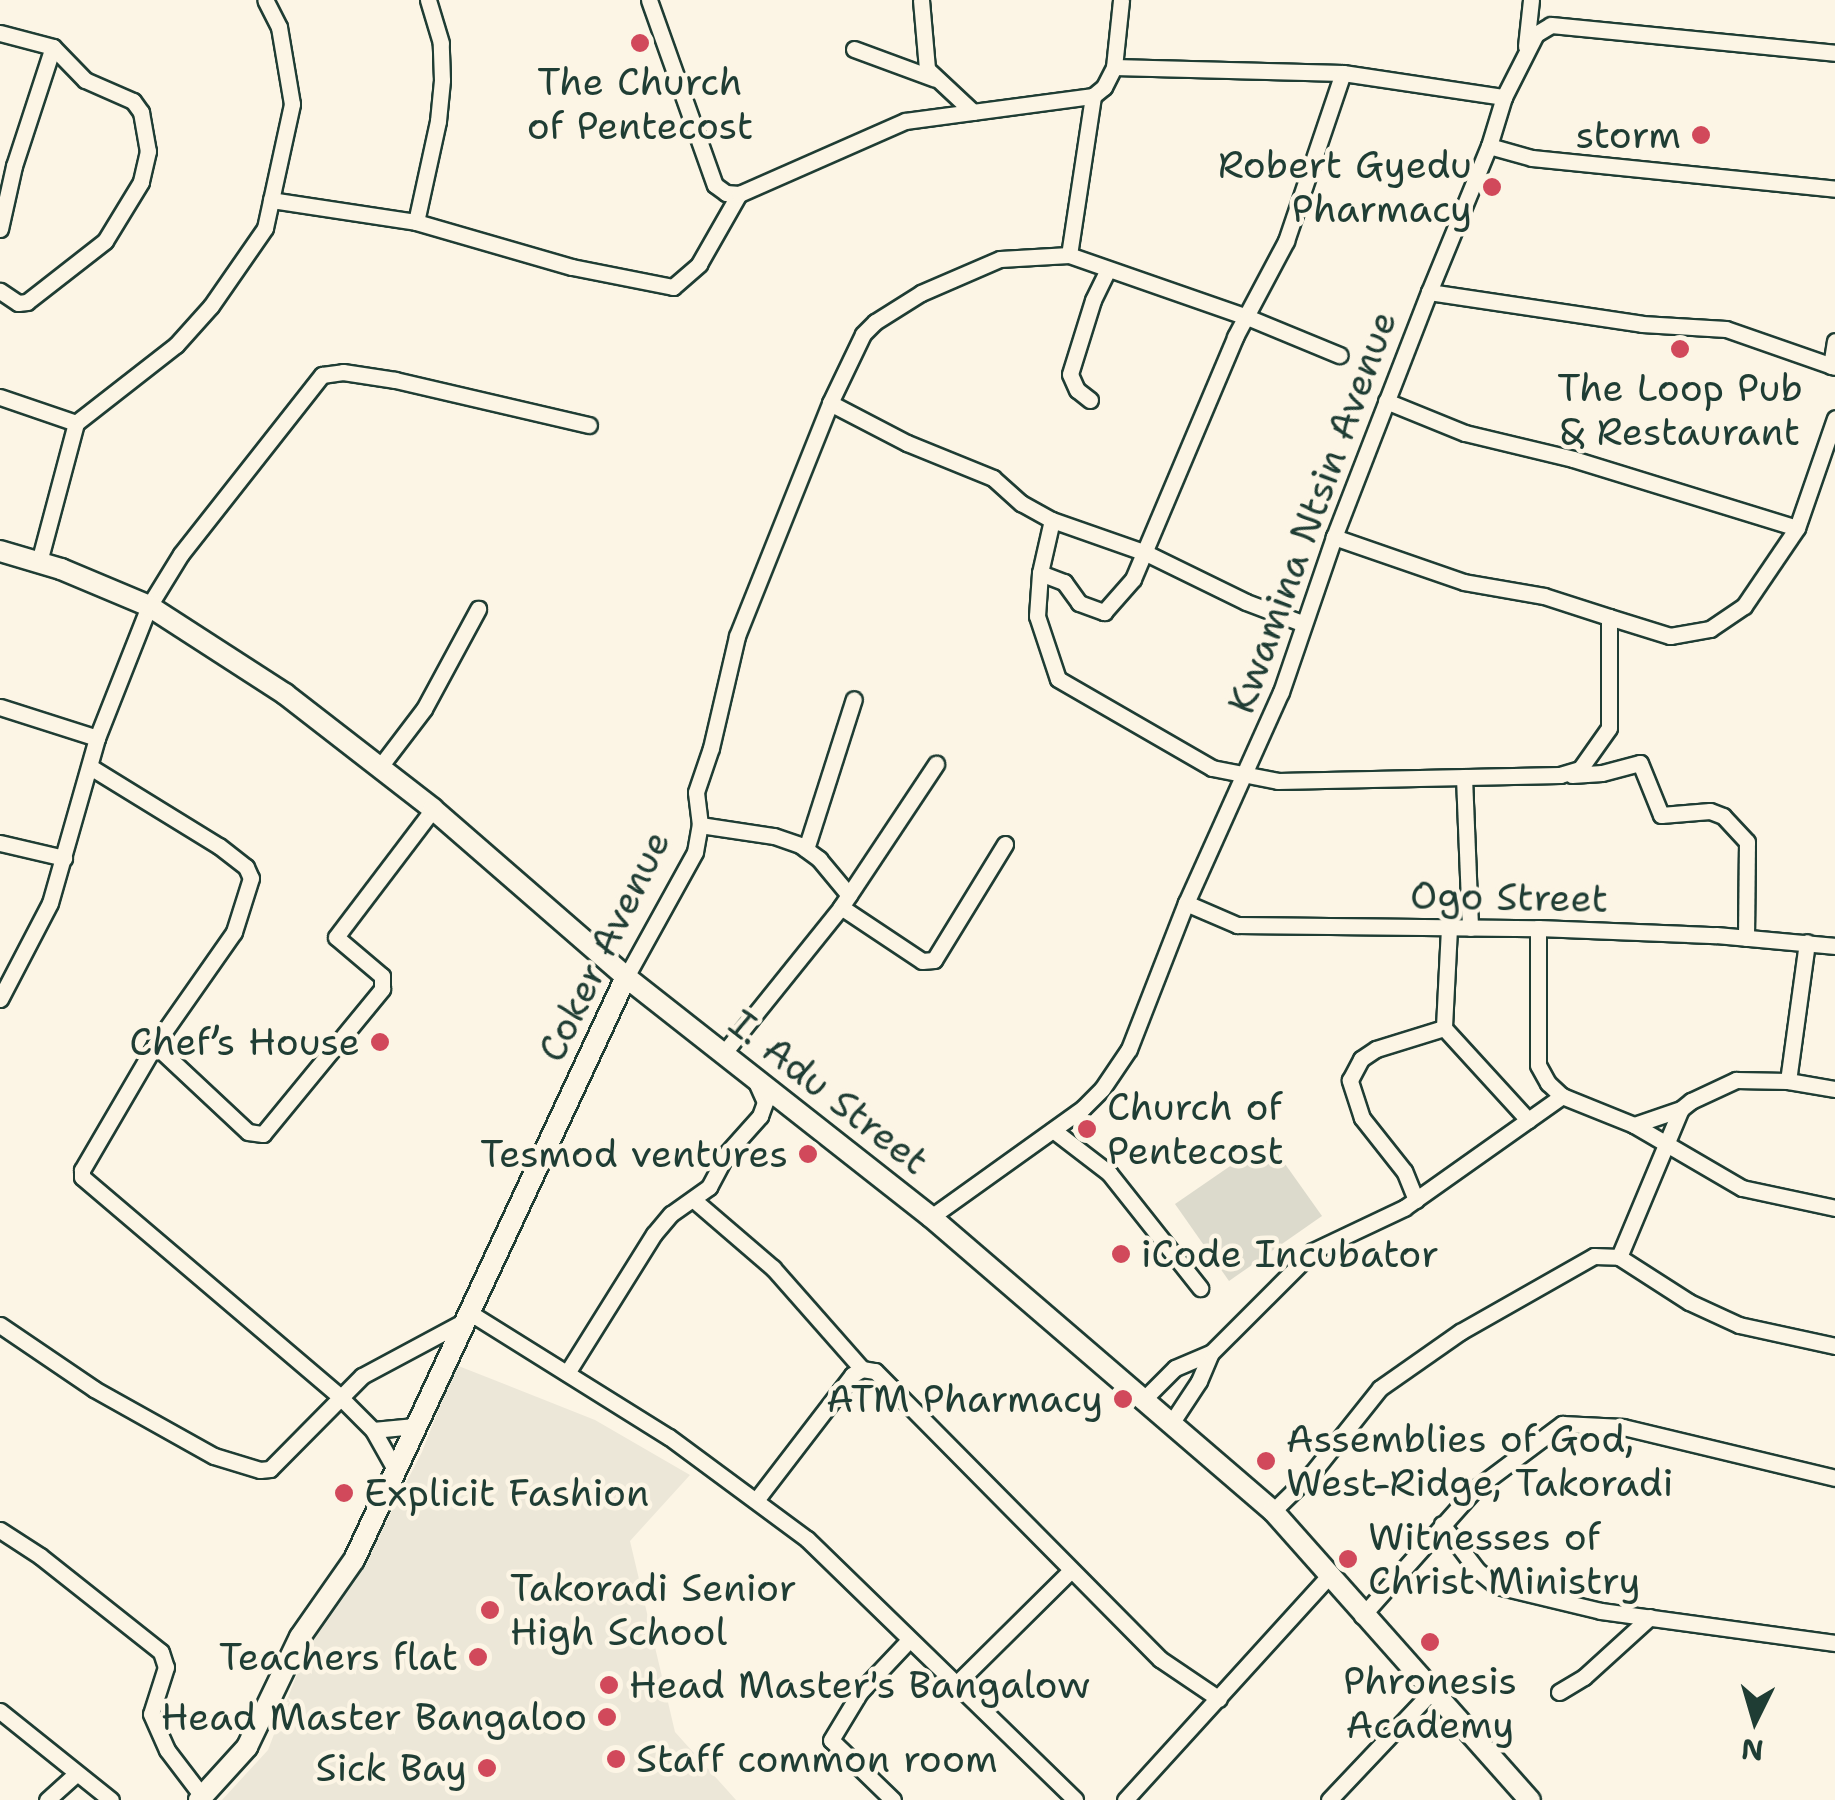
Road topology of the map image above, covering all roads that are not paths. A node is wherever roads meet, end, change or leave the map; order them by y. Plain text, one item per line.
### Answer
1 (265, 0) edge
2 (428, 0) edge
3 (649, 0) edge
4 (921, 0) edge
5 (1121, 0) edge
6 (1531, 0) edge
7 (0, 34) edge
8 (53, 47) junction
9 (854, 48) dead end
10 (1525, 52) junction
11 (1835, 53) edge
12 (1114, 67) junction
13 (1342, 73) junction
14 (935, 79) junction
15 (1093, 96) junction
16 (1504, 97) junction
17 (973, 112) junction
18 (1490, 146) junction
19 (1835, 189) edge
20 (740, 194) junction
21 (271, 200) junction
22 (416, 222) junction
23 (0, 229) edge
24 (1069, 254) junction
25 (1108, 269) junction
26 (0, 291) edge
27 (1429, 292) junction
28 (1247, 317) junction
29 (1835, 341) edge
30 (1339, 355) dead end
31 (1833, 367) edge
32 (0, 397) edge
33 (1090, 400) dead end
34 (1386, 401) junction
35 (830, 403) junction
36 (1835, 418) edge
37 (76, 424) junction
38 (589, 424) dead end
39 (1052, 520) junction
40 (1796, 528) junction
41 (1334, 537) junction
42 (0, 551) edge
43 (1146, 553) junction
44 (39, 562) junction
45 (1040, 573) junction
46 (149, 606) junction
47 (478, 609) dead end
48 (1609, 617) junction
49 (1302, 623) junction
50 (854, 699) dead end
51 (0, 707) edge
52 (98, 738) junction
53 (936, 764) dead end
54 (92, 768) junction
55 (379, 768) junction
56 (1572, 774) junction
57 (1464, 777) junction
58 (1246, 778) junction
59 (432, 809) junction
60 (700, 825) junction
61 (0, 843) edge
62 (1006, 844) dead end
63 (806, 849) junction
64 (64, 858) junction
65 (845, 901) junction
66 (1186, 902) junction
67 (1450, 928) junction
68 (1470, 928) junction
69 (1538, 928) junction
70 (1746, 938) junction
71 (1806, 942) junction
72 (1835, 946) edge
73 (626, 977) junction
74 (6, 978) edge
75 (0, 999) edge
76 (1444, 1028) junction
77 (155, 1045) junction
78 (724, 1054) junction
79 (756, 1080) junction
80 (1788, 1080) junction
81 (1835, 1090) edge
82 (1562, 1096) junction
83 (1681, 1109) junction
84 (1528, 1120) junction
85 (1634, 1125) junction
86 (1053, 1130) junction
87 (1666, 1147) junction
88 (1416, 1200) junction
89 (695, 1201) junction
90 (1835, 1208) edge
91 (932, 1217) junction
92 (1619, 1257) junction
93 (1200, 1288) dead end
94 (464, 1317) junction
95 (0, 1325) edge
96 (1835, 1346) edge
97 (1211, 1353) junction
98 (862, 1369) junction
99 (567, 1373) junction
100 (340, 1396) junction
101 (1145, 1398) junction
102 (1172, 1422) junction
103 (415, 1426) junction
104 (373, 1430) junction
105 (395, 1469) junction
106 (1835, 1478) edge
107 (756, 1499) junction
108 (1273, 1512) junction
109 (1442, 1524) junction
110 (0, 1530) edge
111 (1069, 1572) junction
112 (1328, 1578) junction
113 (1362, 1616) junction
114 (1650, 1617) junction
115 (908, 1641) junction
116 (1835, 1643) edge
117 (955, 1685) junction
118 (1434, 1688) junction
119 (1559, 1692) dead end
120 (1219, 1698) junction
121 (0, 1711) edge
122 (76, 1774) junction
123 (1520, 1795) edge
124 (200, 1798) edge
125 (47, 1800) edge
126 (111, 1800) edge
127 (893, 1800) edge
128 (1075, 1800) edge
129 (1125, 1800) edge
130 (1329, 1800) edge

1 - 21 street
2 - 22 street
3 - 20 street
4 - 14 street
5 - 12 street
6 - 10 street
7 - 8 street
8 - 23 street
8 - 26 street
9 - 14 street
10 - 11 street
10 - 16 street, Kwamina Ntsin Avenue
12 - 13 street
12 - 15 street
13 - 16 street
13 - 28 street
14 - 17 street
15 - 17 street
15 - 24 street
16 - 18 street, Kwamina Ntsin Avenue
17 - 20 street
18 - 19 street
18 - 27 street, Kwamina Ntsin Avenue
20 - 22 street
21 - 22 street
21 - 37 street
24 - 25 street, Coker Avenue
24 - 35 street, Coker Avenue
25 - 28 street, Coker Avenue
25 - 33 street
27 - 31 street
27 - 34 street, Kwamina Ntsin Avenue
28 - 30 street, Coker Avenue
28 - 43 street
29 - 31 street
32 - 37 street
34 - 40 street
34 - 41 street, Kwamina Ntsin Avenue
35 - 39 street
35 - 60 street, Coker Avenue
36 - 40 street
37 - 44 street
38 - 46 street
39 - 43 street
39 - 45 street
40 - 48 street
41 - 48 street
41 - 49 street, Kwamina Ntsin Avenue
42 - 44 street, I. Adu Street
43 - 45 street
43 - 49 street
44 - 46 street, I. Adu Street
45 - 58 street
46 - 52 street
46 - 55 street, I. Adu Street
47 - 55 street
48 - 56 street
49 - 58 street, Kwamina Ntsin Avenue
50 - 63 street
51 - 52 street
52 - 54 street
53 - 65 street
54 - 64 street
54 - 77 street
55 - 59 street, I. Adu Street
56 - 57 street
56 - 70 street
57 - 58 street
57 - 68 street
58 - 66 street, Kwamina Ntsin Avenue
59 - 73 street, I. Adu Street
59 - 77 street
60 - 63 street
60 - 73 street, Coker Avenue
61 - 64 street
62 - 65 street
63 - 65 street
64 - 74 street
65 - 78 street
66 - 67 street, Ogo Street
66 - 86 street, Kwamina Ntsin Avenue
67 - 68 street, Ogo Street
67 - 76 street
68 - 69 street, Ogo Street
69 - 70 street, Ogo Street
69 - 82 street
70 - 71 street, Ogo Street
71 - 72 street, Ogo Street
71 - 80 street
73 - 78 street, I. Adu Street
73 - 94 street, Coker Avenue
74 - 75 street
76 - 84 street
76 - 88 street
77 - 100 street
78 - 79 street, I. Adu Street
79 - 89 street
79 - 91 street, I. Adu Street
80 - 81 street
80 - 83 street
82 - 84 street
82 - 85 street
83 - 85 street
83 - 87 street
84 - 88 street
85 - 87 street
86 - 91 street, Kwamina Ntsin Avenue
86 - 93 street
87 - 90 street
87 - 92 street
88 - 97 street
89 - 98 street
89 - 99 street
91 - 101 street, I. Adu Street
92 - 96 street
92 - 108 street
94 - 99 street
94 - 100 street
94 - 103 street, Coker Avenue
95 - 100 street
97 - 101 street
97 - 102 street
98 - 107 street
98 - 111 street
99 - 107 street
100 - 104 street
101 - 102 street, I. Adu Street
102 - 108 street, I. Adu Street
103 - 104 street
103 - 105 street, Coker Avenue
104 - 105 street
105 - 124 street, Coker Avenue
106 - 109 street
107 - 115 street
108 - 112 street, I. Adu Street
109 - 113 street
109 - 114 street
110 - 124 street
111 - 117 street
111 - 120 street
112 - 113 street, I. Adu Street
112 - 120 street
113 - 118 street, I. Adu Street
114 - 116 street
114 - 119 street
115 - 117 street
115 - 127 street
117 - 128 street
118 - 123 street, I. Adu Street
118 - 130 street
120 - 129 street
121 - 122 street
122 - 125 street
122 - 126 street

